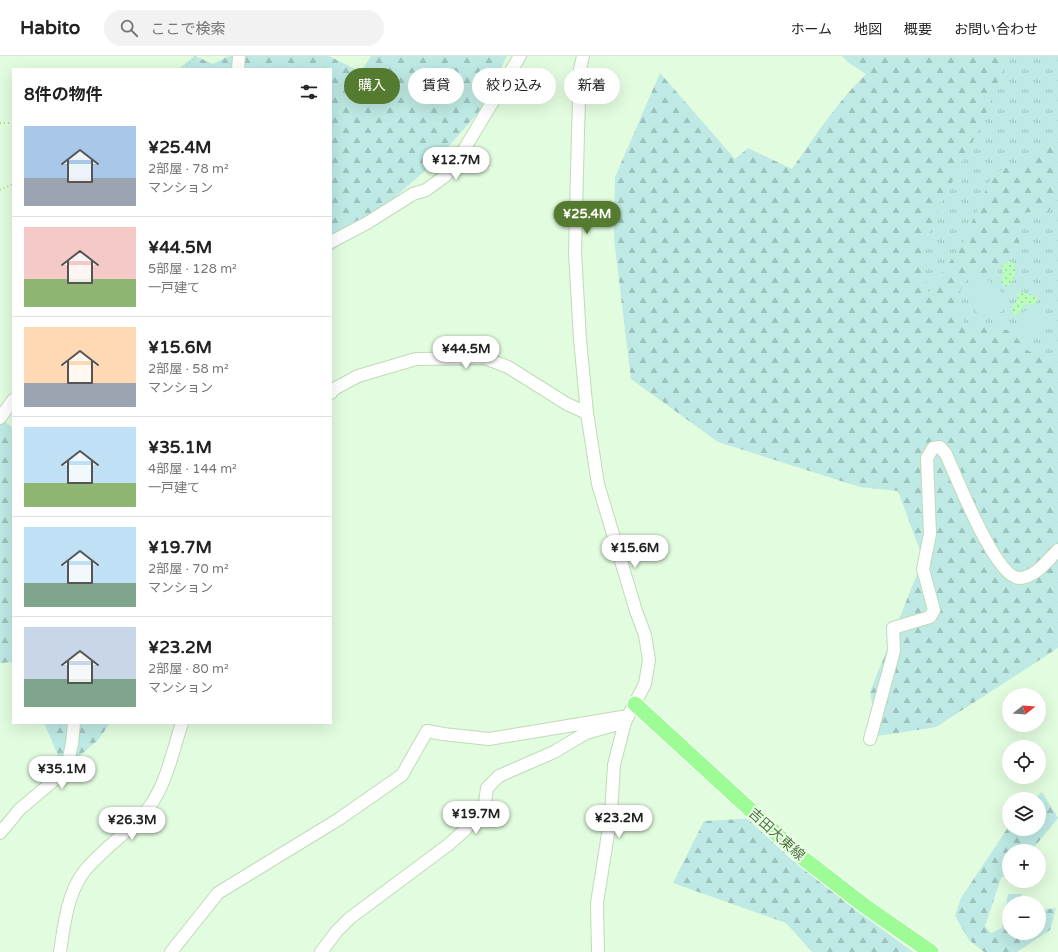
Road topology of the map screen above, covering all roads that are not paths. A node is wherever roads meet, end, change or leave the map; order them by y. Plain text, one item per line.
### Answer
1 (239, 56) edge
2 (520, 56) edge
3 (583, 56) edge
4 (238, 68) edge
5 (332, 241) edge
6 (332, 391) edge
7 (12, 401) edge
8 (587, 413) junction
9 (0, 418) edge
10 (1058, 550) edge
11 (630, 714) junction
12 (74, 724) edge
13 (182, 724) edge
14 (870, 739) dead end
15 (0, 833) edge
16 (60, 952) edge
17 (171, 952) edge
18 (321, 952) edge
19 (598, 952) edge
20 (931, 952) edge

1 - 4 street
2 - 5 street
3 - 8 street
6 - 8 street
7 - 9 street
8 - 11 street
10 - 14 street
11 - 17 street
11 - 18 street
11 - 19 street
11 - 20 main road, 吉田大東線
12 - 15 street
13 - 16 street

